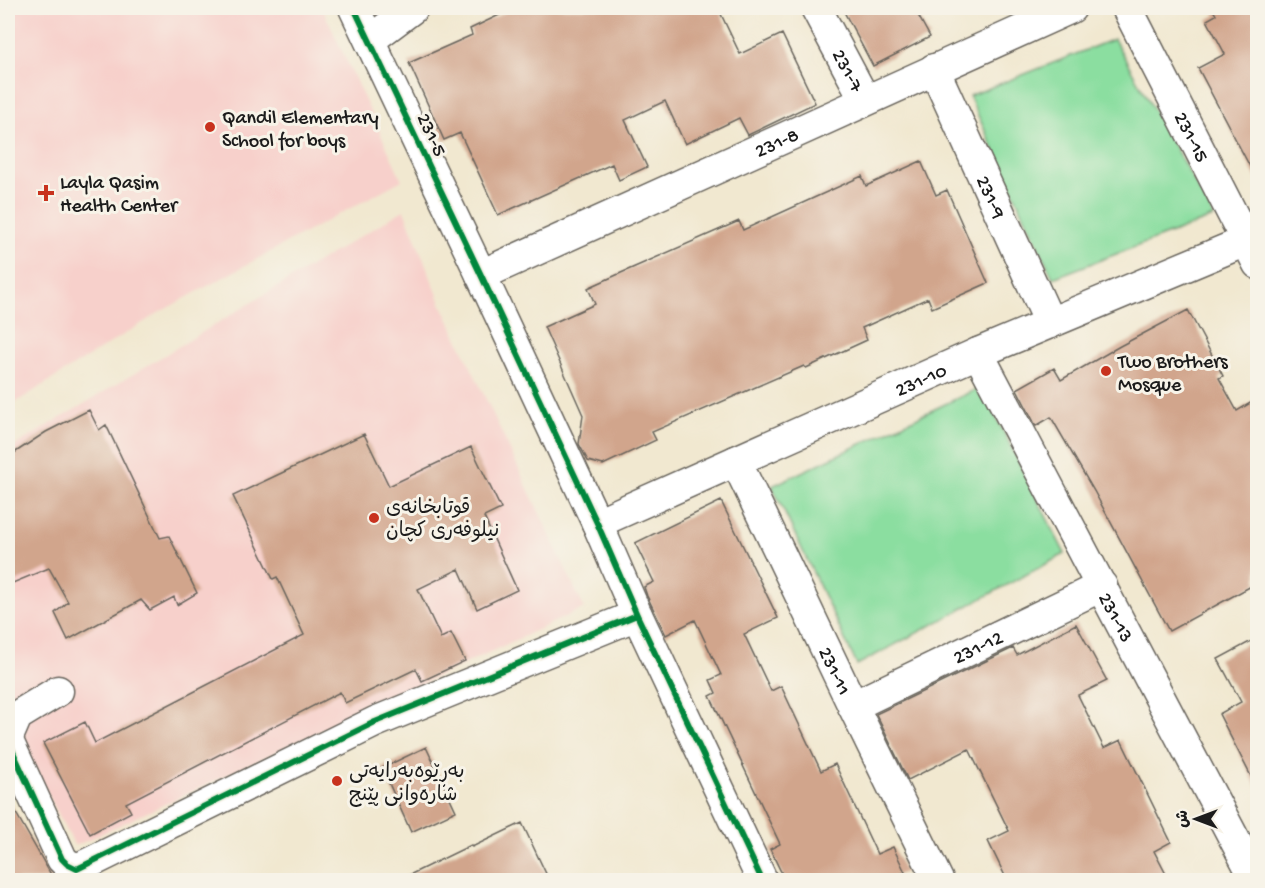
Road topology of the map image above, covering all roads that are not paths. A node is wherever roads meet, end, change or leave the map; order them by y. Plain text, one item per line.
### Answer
1 (354, 8) edge
2 (413, 8) edge
3 (816, 8) edge
4 (1071, 8) edge
5 (1127, 8) edge
6 (370, 40) junction
7 (934, 69) junction
8 (865, 100) junction
9 (1254, 247) edge
10 (481, 275) junction
11 (1050, 322) junction
12 (978, 353) junction
13 (736, 461) junction
14 (597, 524) junction
15 (1102, 586) junction
16 (637, 615) junction
17 (58, 692) dead end
18 (853, 706) junction
19 (8, 739) edge
20 (762, 880) edge
21 (938, 880) edge
22 (1256, 880) edge

1 - 6 street, 231-5
2 - 6 street
3 - 8 street, 231-7
4 - 7 street, 231-8
5 - 9 street, 231-15
6 - 10 street, 231-5
7 - 8 street, 231-8
7 - 11 street, 231-9
8 - 10 street, 231-8
9 - 11 street, 231-10
10 - 14 street, 231-5
11 - 12 street, 231-10
12 - 13 street, 231-10
12 - 15 street, 231-13
13 - 14 street, 231-10
13 - 18 street, 231-11
14 - 16 street, 231-5
15 - 18 street, 231-12
15 - 22 street, 231-13
16 - 19 street
16 - 20 street, 231-5
17 - 19 street
18 - 21 street, 231-11

